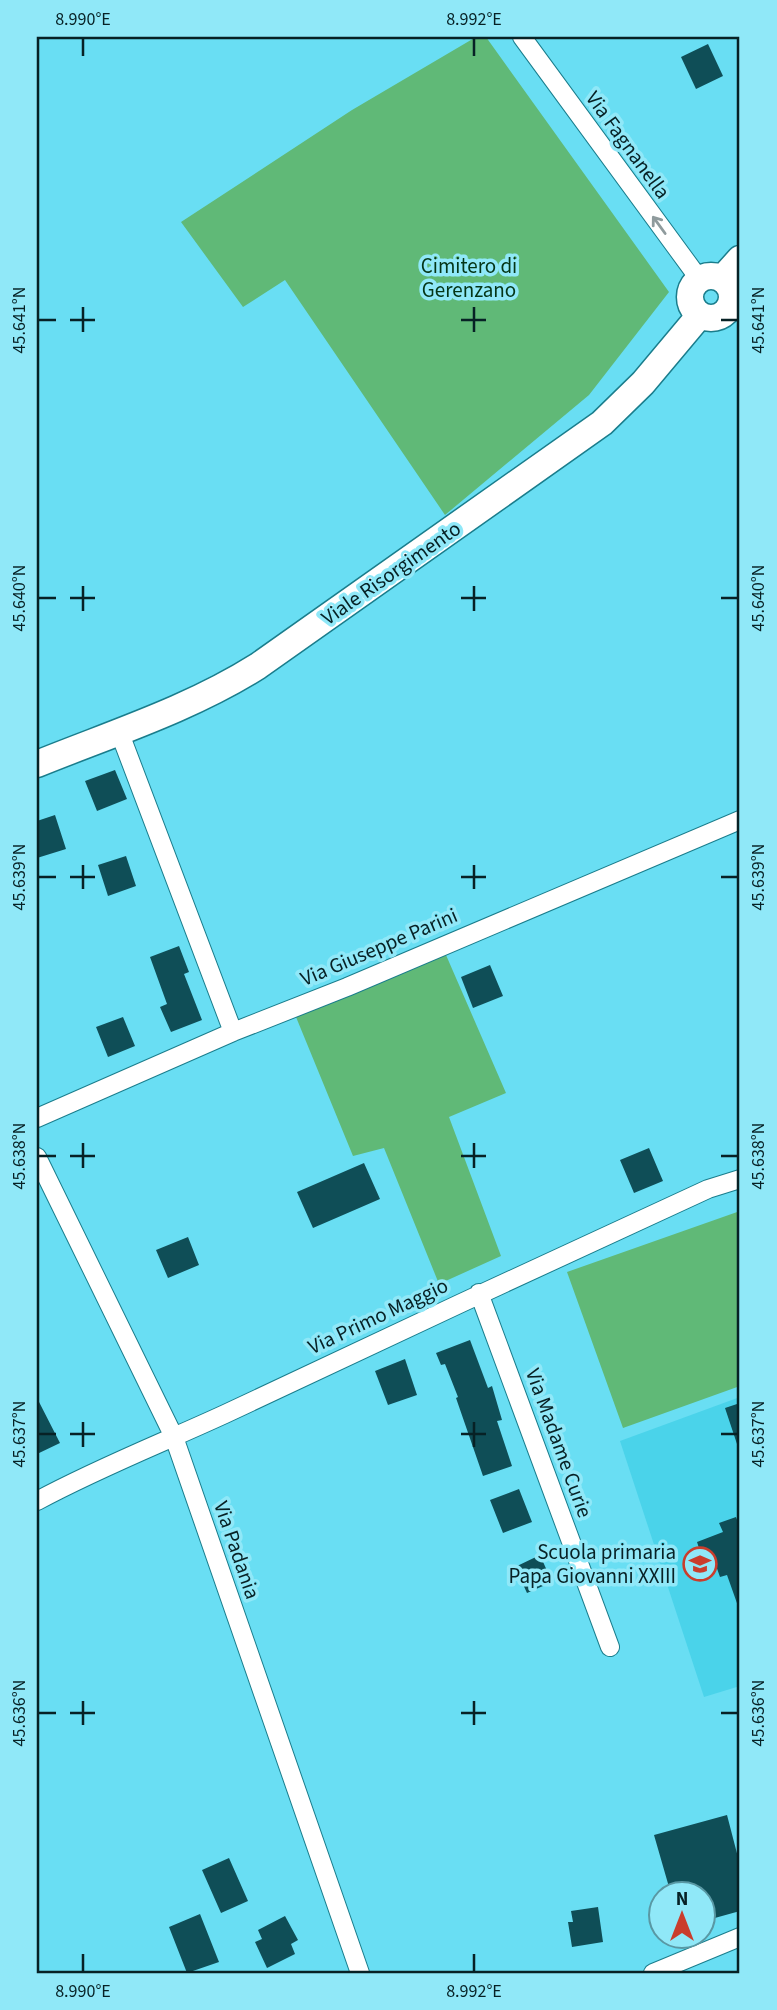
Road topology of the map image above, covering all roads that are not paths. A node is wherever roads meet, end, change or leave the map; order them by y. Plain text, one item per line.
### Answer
1 (522, 37) edge
2 (740, 259) edge
3 (711, 279) junction
4 (734, 308) edge
5 (700, 315) junction
6 (119, 731) junction
7 (37, 764) edge
8 (740, 820) edge
9 (233, 1032) junction
10 (37, 1118) edge
11 (37, 1157) edge
12 (740, 1179) edge
13 (479, 1293) junction
14 (174, 1437) junction
15 (37, 1501) edge
16 (610, 1647) dead end
17 (740, 1937) edge
18 (360, 1973) edge
19 (653, 1973) edge

3 -> 1 street, Via Fagnanella
2 - 3 street
3 - 4 street
3 - 5 street
4 - 5 street
5 - 6 street, Viale Risorgimento
6 - 7 street, Viale Risorgimento
6 - 9 street
8 - 9 street, Via Giuseppe Parini
9 - 10 street, Via Giuseppe Parini
11 - 14 street, Via Padania
12 - 13 street, Via Primo Maggio
13 - 14 street, Via Primo Maggio
13 - 16 street, Via Madame Curie
14 - 15 street, Via Primo Maggio
14 - 18 street, Via Padania
17 - 19 street

